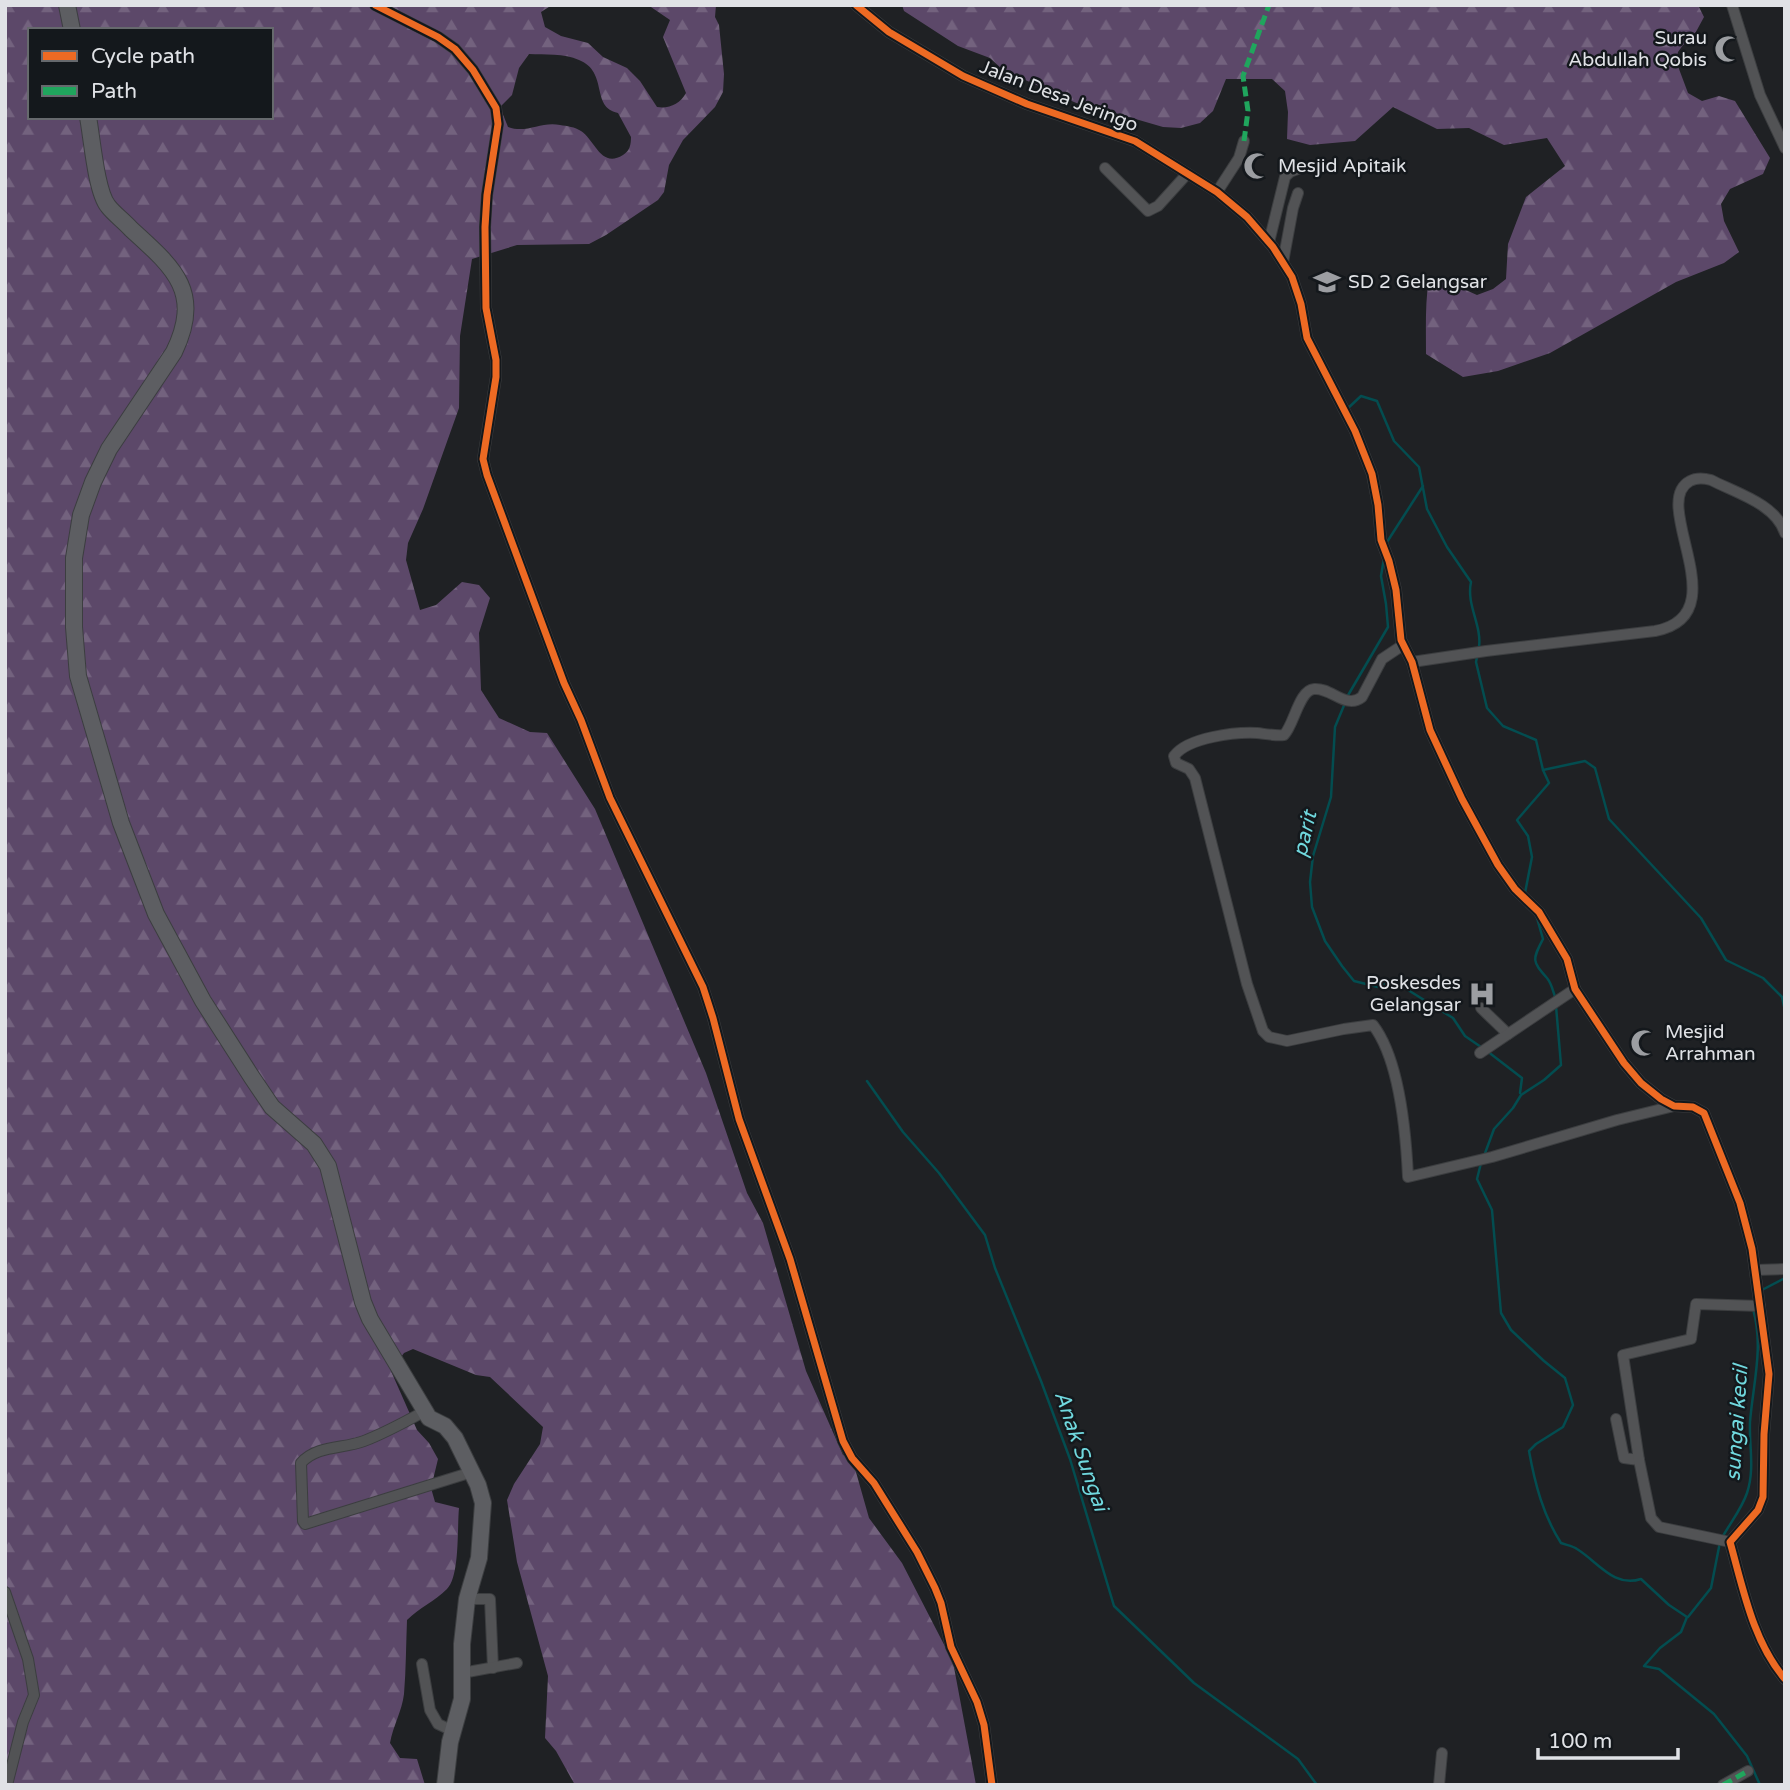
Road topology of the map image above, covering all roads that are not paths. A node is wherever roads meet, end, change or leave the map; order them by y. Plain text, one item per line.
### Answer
1 (67, 5) edge
2 (375, 5) edge
3 (856, 5) edge
4 (1732, 5) edge
5 (72, 28) edge
6 (88, 119) edge
7 (1244, 141) dead end
8 (1785, 148) edge
9 (1105, 168) dead end
10 (1298, 169) dead end
11 (1187, 174) junction
12 (1217, 192) junction
13 (1298, 193) dead end
14 (1276, 251) junction
15 (1785, 533) edge
16 (1403, 645) junction
17 (1412, 662) junction
18 (1575, 989) junction
19 (1481, 1008) dead end
20 (1508, 1034) junction
21 (1480, 1053) dead end
22 (1674, 1106) junction
23 (1785, 1269) edge
24 (1755, 1270) junction
25 (1755, 1304) junction
26 (425, 1411) junction
27 (1616, 1419) dead end
28 (1639, 1460) junction
29 (472, 1472) junction
30 (1730, 1542) junction
31 (5, 1592) edge
32 (467, 1599) junction
33 (517, 1663) dead end
34 (422, 1664) dead end
35 (493, 1668) junction
36 (462, 1673) junction
37 (1785, 1679) edge
38 (453, 1731) junction
39 (1443, 1753) dead end
40 (1748, 1771) dead end
41 (7, 1785) edge
42 (445, 1785) edge
43 (992, 1785) edge
44 (1440, 1785) edge
45 (1723, 1785) edge

1 - 5 street
2 - 43 street
3 - 11 street, Jalan Desa Jeringo
4 - 8 street
6 - 26 street
7 - 12 street
9 - 11 street
10 - 14 street
11 - 12 street, Jalan Desa Jeringo
12 - 14 street, Jalan Desa Jeringo
13 - 14 street
14 - 16 street, Jalan Desa Jeringo
15 - 17 street
16 - 17 street, Jalan Desa Jeringo
16 - 22 street
17 - 18 street, Jalan Desa Jeringo
18 - 20 street
18 - 22 street, Jalan Desa Jeringo
19 - 20 street
20 - 21 street
22 - 24 street, Jalan Desa Jeringo
23 - 24 street
24 - 25 street, Jalan Desa Jeringo
25 - 28 street
25 - 30 street, Jalan Desa Jeringo
26 - 29 street
26 - 29 street
27 - 28 street
28 - 30 street
29 - 32 street
30 - 37 street
31 - 41 street
32 - 35 street
32 - 36 street
33 - 35 street
34 - 38 street
35 - 36 street
36 - 38 street
38 - 42 street
39 - 44 street
40 - 45 street

